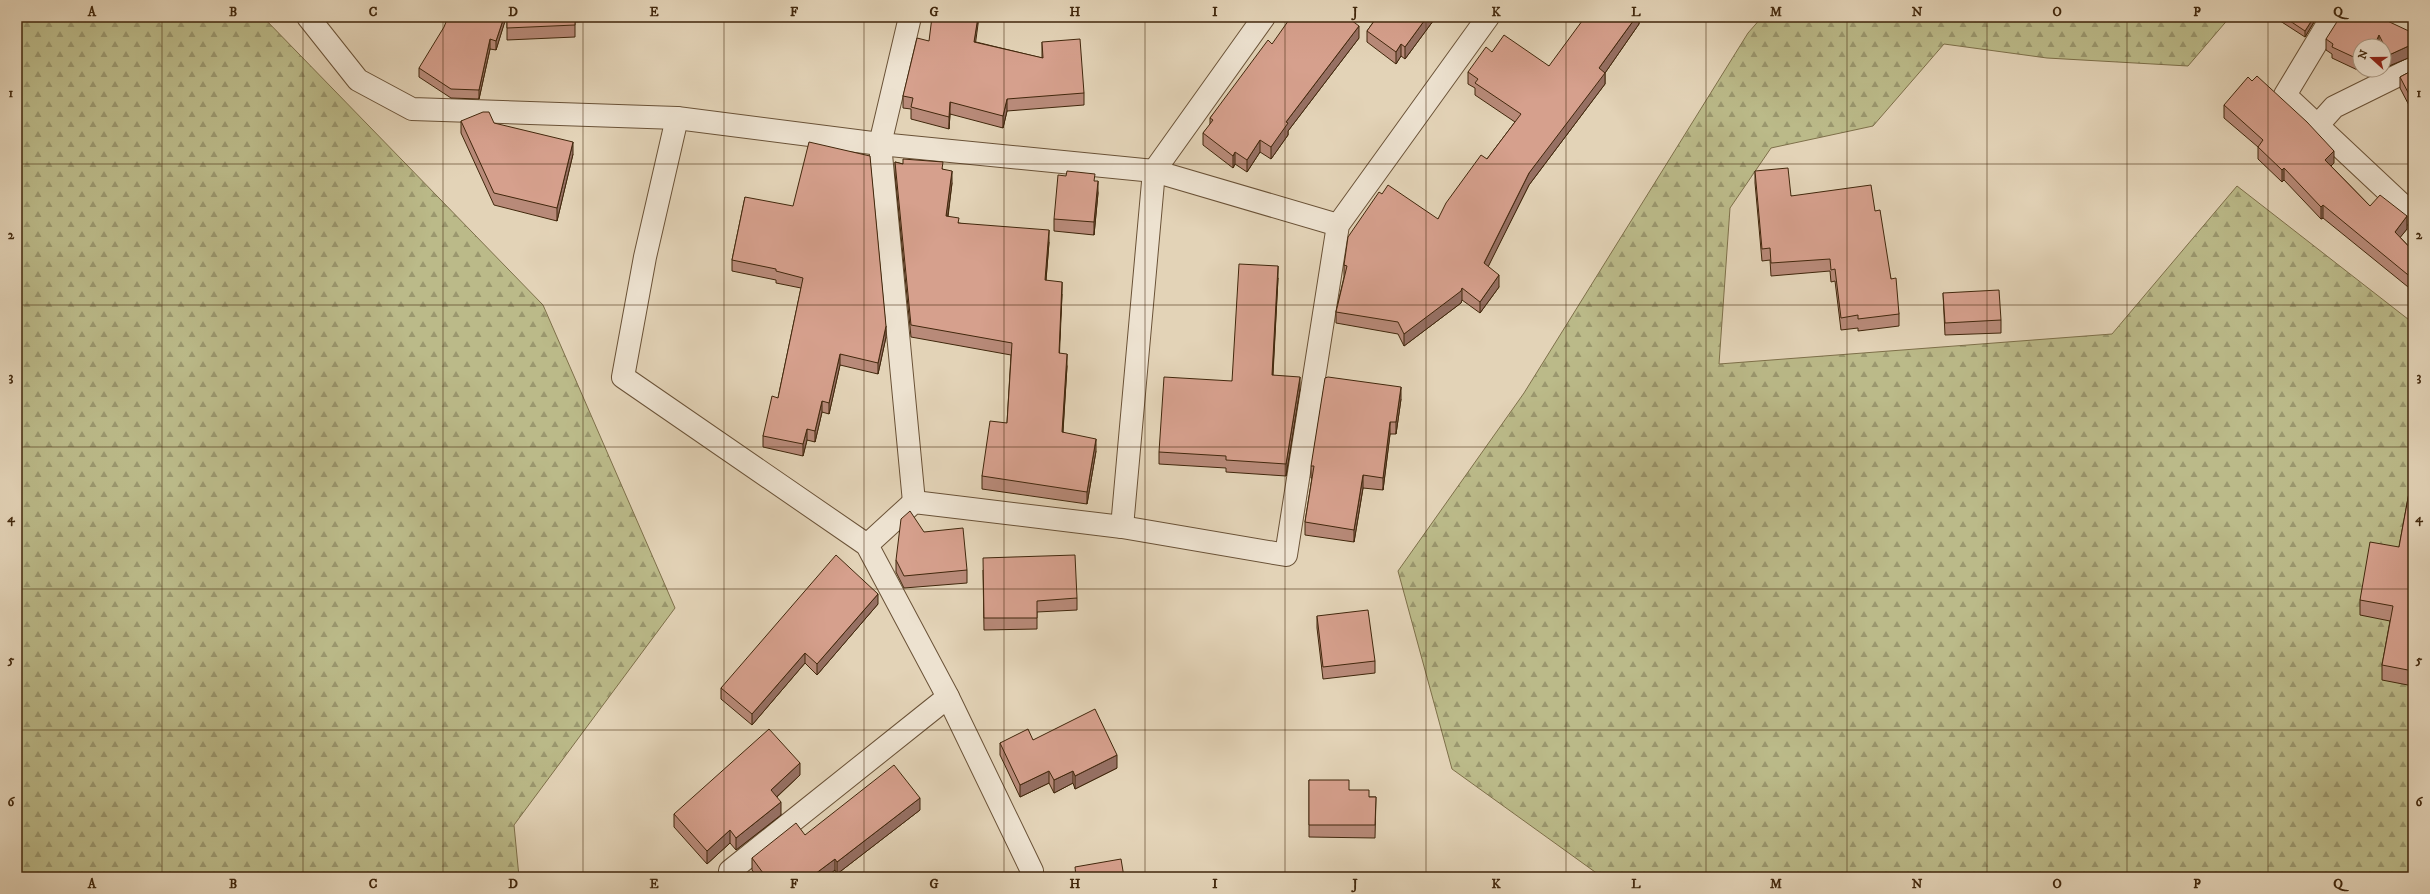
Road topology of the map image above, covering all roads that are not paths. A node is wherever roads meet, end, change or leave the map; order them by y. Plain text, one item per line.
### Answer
1 (308, 17) edge
2 (910, 17) edge
3 (1264, 17) edge
4 (1488, 17) edge
5 (2332, 17) edge
6 (2413, 68) edge
7 (677, 118) junction
8 (2317, 126) junction
9 (880, 144) junction
10 (1154, 171) junction
11 (2413, 215) edge
12 (1338, 225) junction
13 (914, 502) junction
14 (1122, 528) junction
15 (867, 545) junction
16 (948, 697) junction
17 (730, 871) dead end
18 (1032, 871) dead end

1 - 7 street
2 - 9 street
3 - 10 street
4 - 12 street
5 - 8 street
6 - 8 street
7 - 9 street
7 - 15 street
8 - 11 street
9 - 10 street
9 - 13 street
10 - 12 street
10 - 14 street
12 - 14 street
13 - 14 street
13 - 15 street
15 - 16 street
16 - 17 street
16 - 18 street

